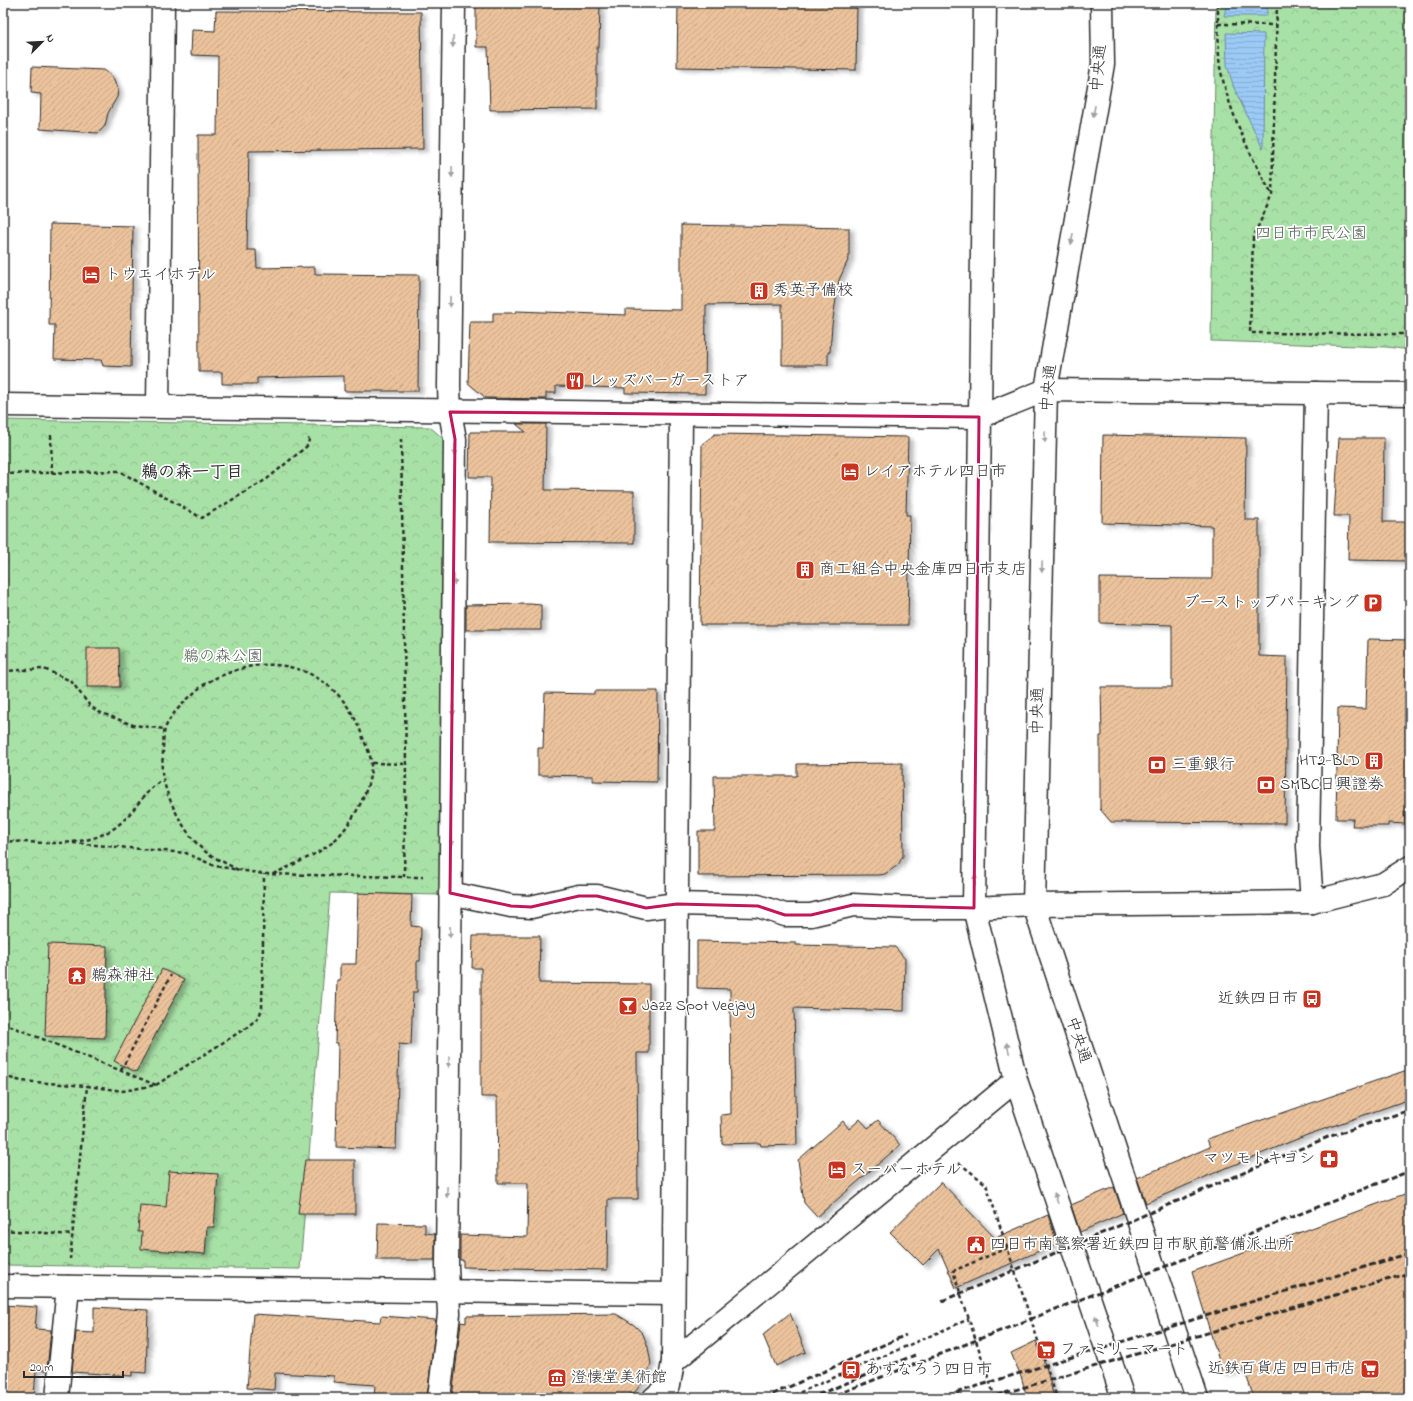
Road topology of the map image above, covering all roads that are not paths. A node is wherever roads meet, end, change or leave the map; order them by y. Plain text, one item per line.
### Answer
1 (163, 3) edge
2 (454, 3) edge
3 (985, 3) edge
4 (1102, 3) edge
5 (1046, 390) junction
6 (1316, 393) junction
7 (1410, 394) edge
8 (3, 405) edge
9 (158, 406) junction
10 (450, 412) junction
11 (681, 414) junction
12 (979, 417) junction
13 (1410, 867) edge
14 (451, 884) junction
15 (1312, 902) junction
16 (677, 904) junction
17 (1034, 905) junction
18 (974, 908) junction
19 (1016, 1080) junction
20 (3, 1286) edge
21 (68, 1287) junction
22 (448, 1291) junction
23 (673, 1294) junction
24 (673, 1362) junction
25 (57, 1398) edge
26 (439, 1398) edge
27 (654, 1398) edge
28 (1123, 1398) edge
29 (1197, 1398) edge

1 - 9 street
2 -> 10 street
3 - 12 street
4 -> 5 street, 中央通
5 - 6 street
5 - 12 street
5 -> 17 street, 中央通
6 - 7 street
6 - 15 street
8 - 9 street
9 - 10 street
10 - 11 street
10 -> 14 street
11 - 12 street
11 - 16 street
18 -> 12 street
13 - 15 street
14 - 16 street
14 -> 22 street
15 - 17 street
16 - 18 street
16 - 23 street
17 - 18 street
17 - 29 street, 中央通
19 -> 18 street
19 - 24 street
28 -> 19 street
20 - 21 street
21 - 22 street
21 - 25 street
22 - 23 street
22 - 26 street
23 - 24 street
24 - 27 street

